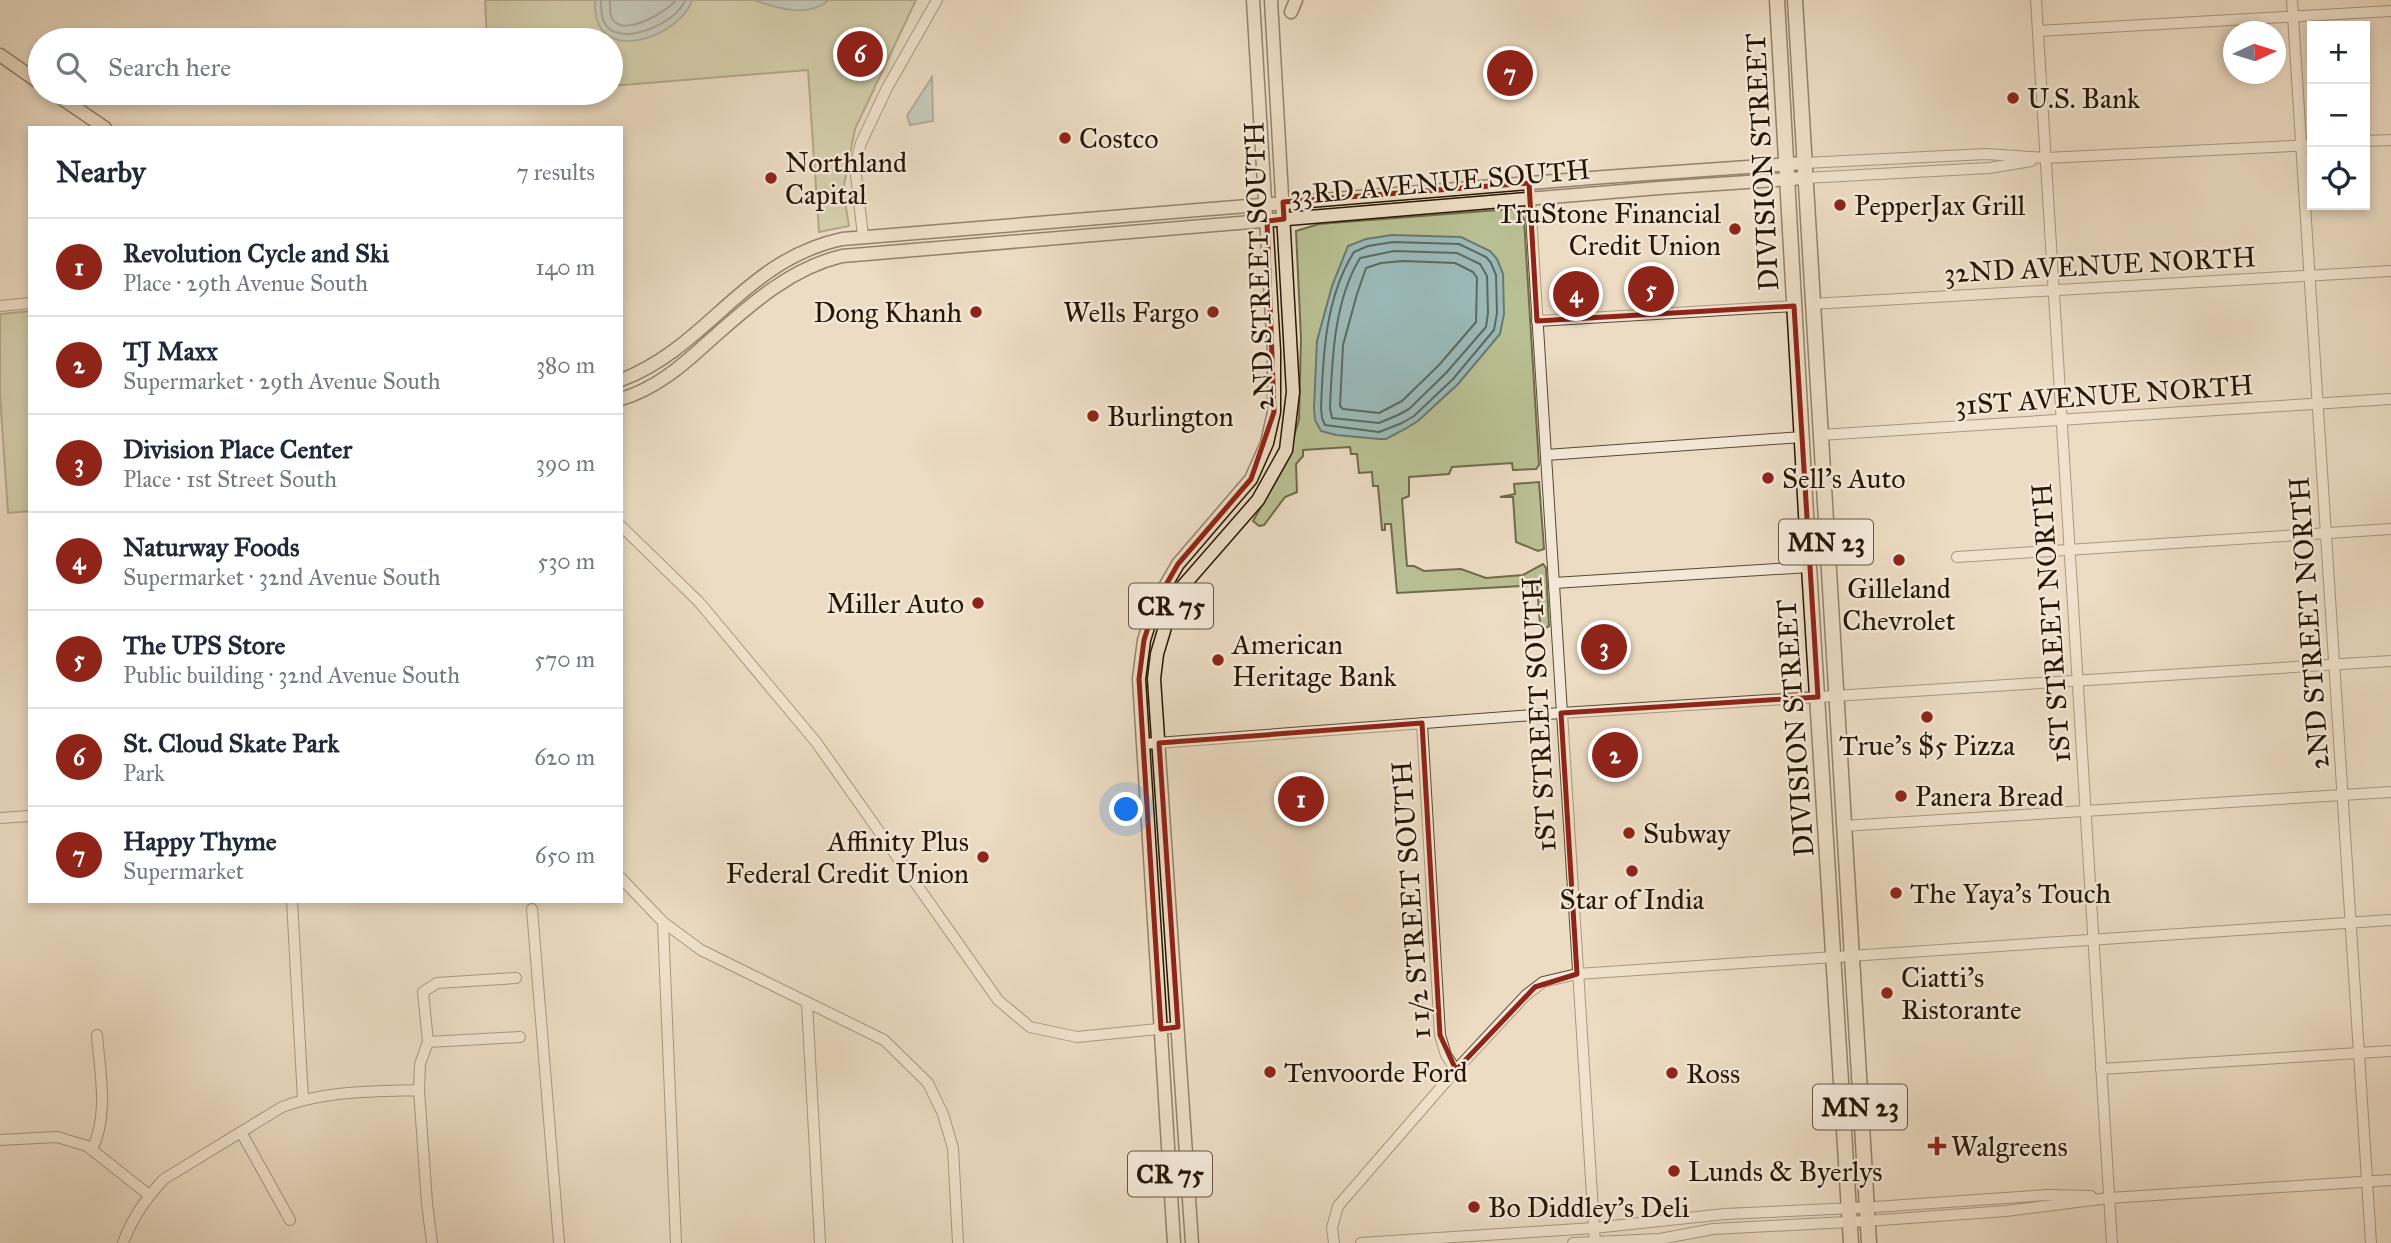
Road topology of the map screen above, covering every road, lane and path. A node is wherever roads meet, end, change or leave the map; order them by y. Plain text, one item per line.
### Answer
1 (937, 0) edge
2 (1253, 0) edge
3 (1271, 0) edge
4 (1777, 0) edge
5 (1795, 0) edge
6 (2036, 0) edge
7 (2292, 0) edge
8 (2391, 11) edge
9 (2293, 16) junction
10 (2038, 31) junction
11 (0, 55) edge
12 (28, 75) edge
13 (71, 105) edge
14 (102, 126) edge
15 (2391, 139) edge
16 (2370, 141) edge
17 (2307, 145) edge
18 (2307, 147) edge
19 (2045, 158) junction
20 (1804, 163) junction
21 (1786, 164) junction
22 (1805, 178) junction
23 (1787, 180) junction
24 (1529, 183) junction
25 (1530, 199) junction
26 (1283, 202) junction
27 (1266, 203) junction
28 (1284, 219) junction
29 (1267, 221) junction
30 (863, 236) junction
31 (2391, 271) edge
32 (2310, 276) junction
33 (2053, 290) junction
34 (28, 303) edge
35 (1812, 303) junction
36 (0, 306) edge
37 (1794, 306) junction
38 (1537, 321) junction
39 (623, 379) edge
40 (623, 398) edge
41 (2391, 399) edge
42 (2318, 404) junction
43 (2061, 420) junction
44 (1820, 435) junction
45 (1802, 437) junction
46 (1546, 455) junction
47 (623, 528) edge
48 (2391, 529) edge
49 (2326, 534) junction
50 (2069, 550) junction
51 (1957, 557) dead end
52 (1809, 567) junction
53 (1554, 583) junction
54 (2391, 661) edge
55 (2334, 664) junction
56 (2077, 680) junction
57 (1835, 695) junction
58 (1818, 697) junction
59 (1561, 713) junction
60 (1422, 723) junction
61 (1159, 743) junction
62 (1143, 744) junction
63 (2391, 792) edge
64 (2342, 795) junction
65 (2085, 811) junction
66 (28, 816) edge
67 (0, 818) edge
68 (1843, 826) junction
69 (623, 880) edge
70 (292, 903) edge
71 (532, 909) dead end
72 (2391, 920) edge
73 (663, 922) junction
74 (2351, 923) junction
75 (2093, 939) junction
76 (1851, 956) junction
77 (1833, 957) junction
78 (1577, 974) junction
79 (516, 978) dead end
80 (807, 1003) junction
81 (1178, 1027) junction
82 (1161, 1029) junction
83 (97, 1035) dead end
84 (520, 1037) dead end
85 (428, 1042) junction
86 (2391, 1051) edge
87 (2359, 1053) junction
88 (2101, 1069) junction
89 (1456, 1070) junction
90 (419, 1090) junction
91 (303, 1099) junction
92 (241, 1132) junction
93 (0, 1140) edge
94 (92, 1150) junction
95 (2391, 1180) edge
96 (2367, 1182) junction
97 (149, 1195) junction
98 (2109, 1198) junction
99 (1867, 1214) junction
100 (1849, 1215) junction
101 (290, 1220) dead end
102 (1594, 1228) junction
103 (1595, 1242) edge
104 (123, 1243) edge
105 (432, 1243) edge
106 (559, 1243) edge
107 (676, 1243) edge
108 (820, 1243) edge
109 (958, 1243) edge
110 (1174, 1243) edge
111 (1192, 1243) edge
112 (1334, 1243) edge
113 (1361, 1243) edge
114 (1573, 1243) edge
115 (1851, 1243) edge
116 (1869, 1243) edge
117 (2112, 1243) edge
118 (2371, 1243) edge

1 - 30 street
2 - 27 main road, 2ND STREET SOUTH / CR 75
3 - 26 main road, 2ND STREET SOUTH / CR 75
4 - 21 highway, DIVISION STREET / MN 23
5 - 20 highway, DIVISION STREET / MN 23
6 - 10 street, 1ST STREET NORTH
7 - 9 street, 2ND STREET NORTH
8 - 9 street
9 - 10 street
9 - 17 street, 2ND STREET NORTH
10 - 19 street, 1ST STREET NORTH
11 - 12 main road
13 - 14 main road
15 - 16 street
17 - 19 street
18 - 32 street, 2ND STREET NORTH
19 - 20 street
19 - 22 street
19 - 33 street, 1ST STREET NORTH
20 - 21 main road, 33RD AVENUE SOUTH
20 - 22 highway, DIVISION STREET / MN 23
21 - 23 highway, DIVISION STREET / MN 23
21 - 24 main road, 33RD AVENUE SOUTH
22 - 23 main road, 33RD AVENUE SOUTH
22 - 35 highway, DIVISION STREET / MN 23
23 - 25 main road, 33RD AVENUE SOUTH
23 - 37 highway, DIVISION STREET / MN 23
24 - 25 street, 1ST STREET SOUTH
24 - 26 main road, 33RD AVENUE SOUTH
25 - 28 main road, 33RD AVENUE SOUTH
25 - 38 street, 1ST STREET SOUTH
26 - 27 main road, 33RD AVENUE SOUTH
26 - 28 main road, 2ND STREET SOUTH / CR 75
27 - 29 main road, 2ND STREET SOUTH / CR 75
27 - 30 main road, 33RD AVENUE SOUTH
28 - 29 main road, 33RD AVENUE SOUTH
28 - 61 main road, 2ND STREET SOUTH / CR 75
29 - 40 main road, 33RD AVENUE SOUTH
29 - 62 main road, 2ND STREET SOUTH / CR 75
30 - 39 main road, 33RD AVENUE SOUTH
31 - 32 street, 32ND AVENUE NORTH
32 - 33 street, 32ND AVENUE NORTH
32 - 42 street, 2ND STREET NORTH
33 - 35 street, 32ND AVENUE NORTH
33 - 43 street, 1ST STREET NORTH
34 - 36 street
35 - 44 highway, DIVISION STREET / MN 23
37 - 38 street
37 - 45 highway, DIVISION STREET / MN 23
38 - 46 street, 1ST STREET SOUTH
41 - 42 street, 31ST AVENUE NORTH
42 - 43 street, 31ST AVENUE NORTH
42 - 49 street, 2ND STREET NORTH
43 - 44 street, 31ST AVENUE NORTH
43 - 50 street, 1ST STREET NORTH
44 - 57 highway, DIVISION STREET / MN 23
45 - 46 street
45 - 52 highway, DIVISION STREET / MN 23
46 - 53 street, 1ST STREET SOUTH
47 - 82 street
48 - 49 street
49 - 50 street
49 - 55 street, 2ND STREET NORTH
50 - 51 street
50 - 56 street, 1ST STREET NORTH
52 - 53 street
52 - 58 highway, DIVISION STREET / MN 23
53 - 59 street, 1ST STREET SOUTH
54 - 55 street
55 - 56 street
55 - 64 street, 2ND STREET NORTH
56 - 57 street
56 - 65 street, 1ST STREET NORTH
57 - 58 street
57 - 68 highway, DIVISION STREET / MN 23
58 - 59 street
58 - 77 highway, DIVISION STREET / MN 23
59 - 60 street
59 - 78 street, 1ST STREET SOUTH
60 - 61 street
60 - 89 street, 1 1/2 STREET SOUTH
61 - 62 street
61 - 81 main road, 2ND STREET SOUTH / CR 75
62 - 82 main road, 2ND STREET SOUTH / CR 75
63 - 64 street
64 - 65 street
64 - 74 street, 2ND STREET NORTH
65 - 68 street
65 - 75 street, 1ST STREET NORTH
66 - 67 street
68 - 76 highway, DIVISION STREET / MN 23
69 - 73 street
70 - 91 street
71 - 106 street
72 - 74 street
73 - 80 street
73 - 107 street
74 - 75 street
74 - 87 street, 2ND STREET NORTH
75 - 76 street
75 - 88 street, 1ST STREET NORTH
76 - 77 street
76 - 99 highway, DIVISION STREET / MN 23
77 - 78 street
77 - 100 highway, DIVISION STREET / MN 23
78 - 89 street
78 - 102 street, 1ST STREET SOUTH
79 - 85 street
80 - 108 street
80 - 109 street
81 - 82 street
81 - 111 main road, 2ND STREET SOUTH / CR 75
82 - 110 main road, 2ND STREET SOUTH / CR 75
83 - 94 street
84 - 85 street
85 - 90 street
86 - 87 street
87 - 88 street
87 - 96 street, 2ND STREET NORTH
88 - 98 street, 1ST STREET NORTH
89 - 112 street
90 - 91 street
90 - 105 street
91 - 92 street
92 - 97 street
92 - 101 street
93 - 94 street
94 - 97 street
95 - 96 street
96 - 98 street
96 - 118 street, 2ND STREET NORTH
97 - 104 street
98 - 99 street
98 - 117 street, 1ST STREET NORTH
99 - 100 street
99 - 116 highway, DIVISION STREET / MN 23
100 - 102 street
100 - 103 street
100 - 115 highway, DIVISION STREET / MN 23
102 - 103 street, 1ST STREET SOUTH
102 - 113 street
103 - 114 street

